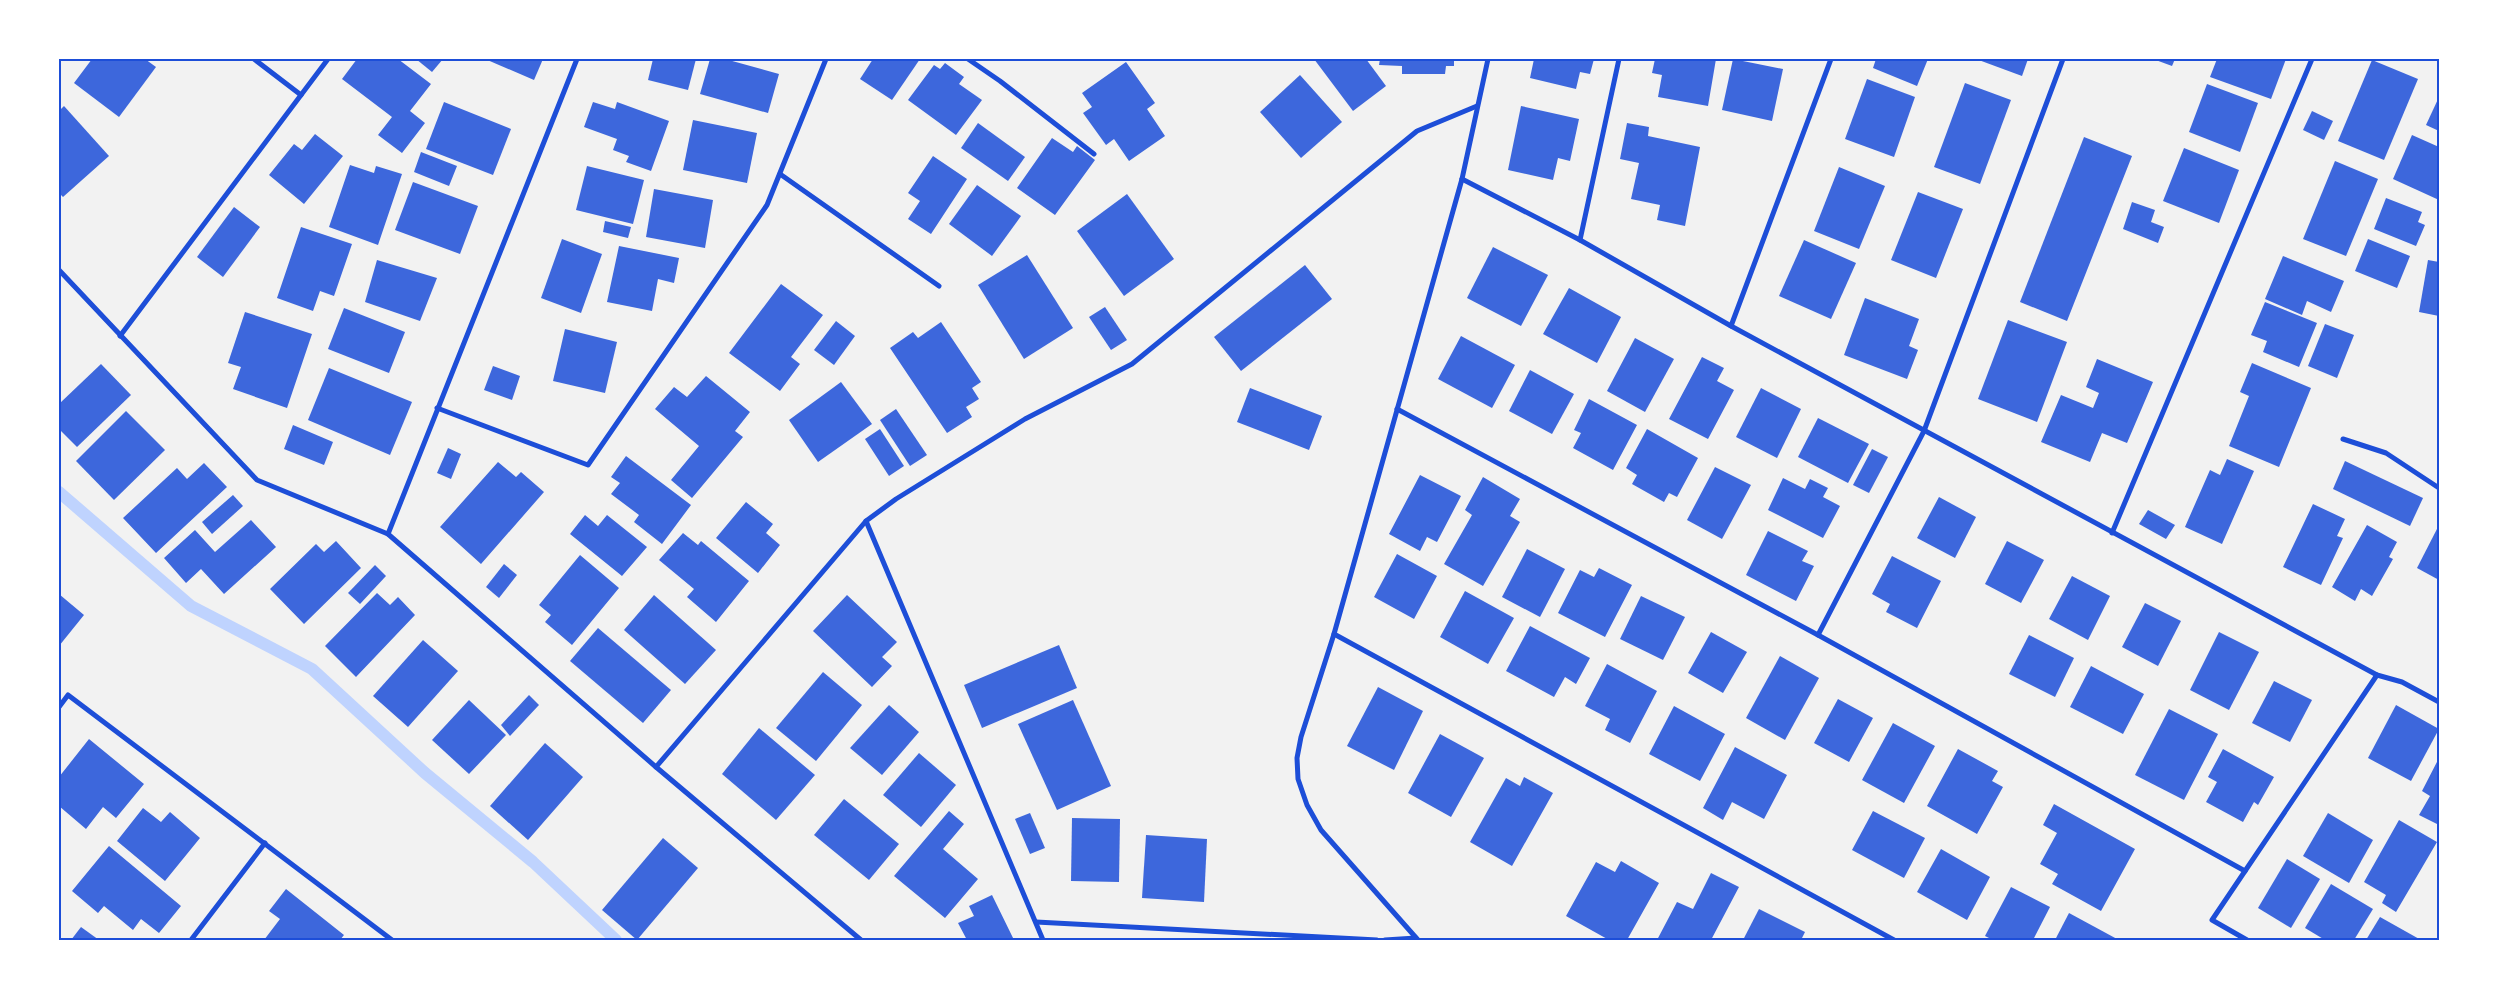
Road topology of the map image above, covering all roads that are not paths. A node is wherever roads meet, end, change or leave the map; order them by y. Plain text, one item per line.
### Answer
1 (254, 59) edge
2 (328, 59) edge
3 (577, 59) edge
4 (826, 59) edge
5 (968, 59) edge
6 (1488, 59) edge
7 (1620, 59) edge
8 (1831, 59) edge
9 (2063, 59) edge
10 (2312, 59) edge
11 (301, 95) junction
12 (1477, 106) junction
13 (1094, 154) dead end
14 (780, 174) junction
15 (1462, 179) junction
16 (1580, 240) junction
17 (59, 270) edge
18 (940, 286) dead end
19 (1732, 326) junction
20 (120, 336) junction
21 (437, 408) junction
22 (1397, 409) junction
23 (1924, 431) junction
24 (2343, 439) dead end
25 (2439, 488) edge
26 (866, 521) junction
27 (2112, 532) junction
28 (388, 534) junction
29 (1334, 634) junction
30 (1818, 635) junction
31 (2377, 675) junction
32 (2439, 702) edge
33 (59, 707) edge
34 (656, 767) junction
35 (265, 843) junction
36 (2245, 871) junction
37 (1036, 922) junction
38 (1417, 939) edge
39 (191, 940) edge
40 (392, 940) edge
41 (861, 940) edge
42 (1043, 940) edge
43 (1378, 940) edge
44 (1385, 940) edge
45 (1894, 940) edge
46 (2247, 940) edge

1 - 11 street
2 - 11 street
3 - 21 street
4 - 14 street
5 - 13 street
6 - 12 street
7 - 16 street
8 - 19 street
9 - 23 street
10 - 27 street
11 - 20 street
12 - 15 street
12 - 26 street
14 - 18 street
14 - 21 street
15 - 16 street
15 - 22 street
16 - 19 street
17 - 20 street
19 - 23 street
20 - 28 street
21 - 28 street
22 - 29 street
22 - 30 street
23 - 27 street
23 - 30 street
24 - 25 street
26 - 34 street
26 - 37 street
27 - 31 street
28 - 34 street
29 - 38 street
29 - 45 street
30 - 36 street
31 - 32 street
31 - 36 street
33 - 35 street
34 - 41 street
35 - 39 street
35 - 40 street
36 - 46 street
37 - 42 street
37 - 43 street
38 - 44 street

